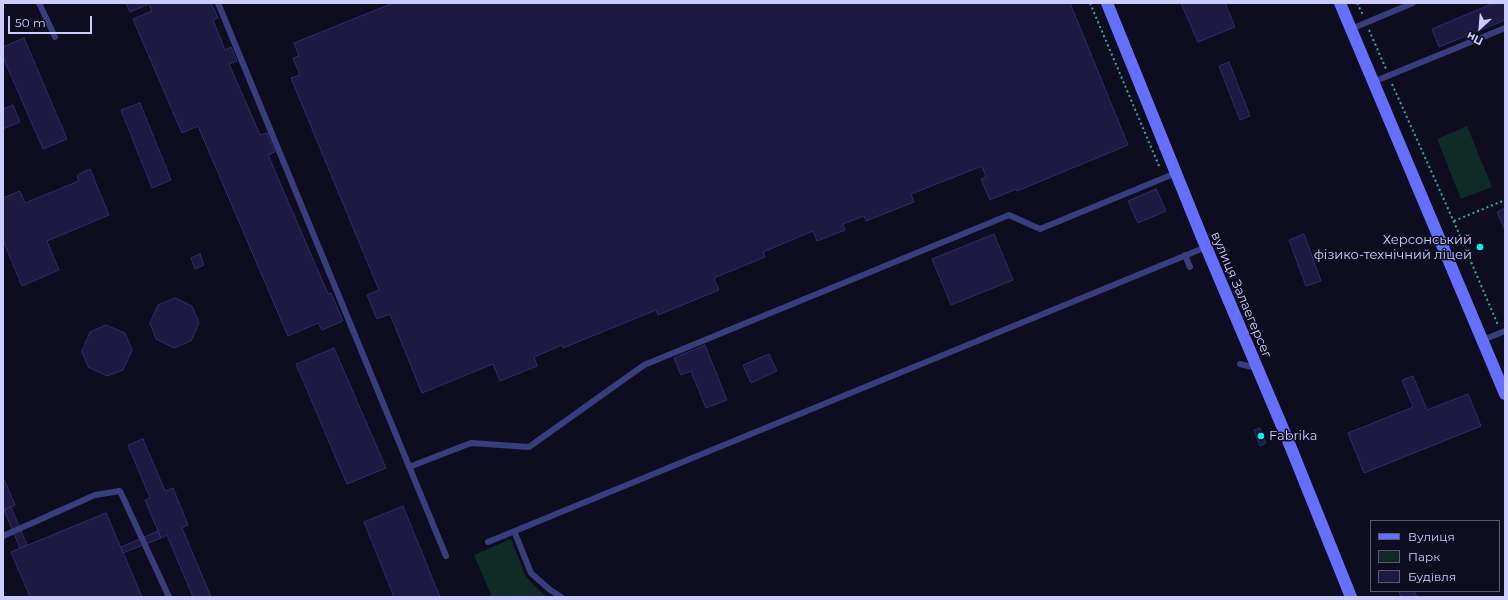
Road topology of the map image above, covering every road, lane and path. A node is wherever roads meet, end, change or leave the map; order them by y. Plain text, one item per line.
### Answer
1 (39, 3) edge
2 (218, 3) edge
3 (1090, 3) edge
4 (1107, 3) edge
5 (1340, 3) edge
6 (1357, 3) edge
7 (1413, 3) edge
8 (1366, 24) junction
9 (1505, 28) edge
10 (1351, 29) junction
11 (55, 37) dead end
12 (1389, 76) junction
13 (1373, 82) junction
14 (1159, 166) dead end
15 (1176, 173) junction
16 (1505, 200) edge
17 (1454, 222) junction
18 (1206, 247) junction
19 (1185, 255) junction
20 (1190, 267) dead end
21 (1503, 332) edge
22 (1483, 340) junction
23 (1240, 364) dead end
24 (1257, 368) junction
25 (1505, 394) edge
26 (409, 466) junction
27 (514, 531) junction
28 (3, 536) edge
29 (488, 542) dead end
30 (446, 556) dead end
31 (169, 597) edge
32 (561, 597) edge
33 (1351, 597) edge

1 - 11 lane
2 - 26 lane
3 - 14 path
4 - 15 main road, вулиця Залаегерсег
5 - 10 main road
6 - 8 path
7 - 8 lane
8 - 10 lane
8 - 12 path
9 - 12 lane
10 - 13 main road
12 - 13 lane
12 - 17 path
13 - 22 main road
15 - 18 main road, вулиця Залаегерсег
15 - 26 lane
16 - 17 path
17 - 21 path
18 - 19 lane
18 - 24 main road, вулиця Залаегерсег
19 - 20 lane
19 - 27 lane
21 - 22 lane
22 - 25 main road
23 - 24 lane
24 - 33 main road, вулиця Залаегерсег
26 - 30 lane
27 - 29 lane
27 - 32 lane
28 - 31 lane

